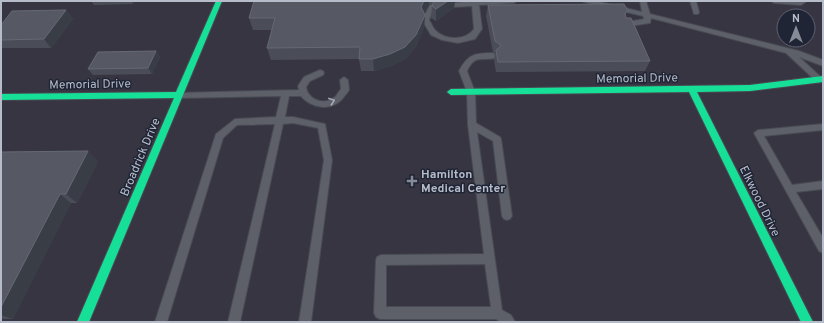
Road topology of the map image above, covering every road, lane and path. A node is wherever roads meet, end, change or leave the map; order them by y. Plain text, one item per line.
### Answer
1 (219, 1) edge
2 (514, 1) edge
3 (586, 1) edge
4 (643, 1) edge
5 (693, 1) edge
6 (775, 1) edge
7 (804, 1) edge
8 (475, 4) junction
9 (696, 12) dead end
10 (646, 15) junction
11 (624, 25) edge
12 (787, 51) junction
13 (799, 54) junction
14 (494, 56) dead end
15 (823, 57) edge
16 (823, 63) edge
17 (320, 73) dead end
18 (821, 79) edge
19 (344, 80) dead end
20 (692, 90) junction
21 (451, 92) dead end
22 (471, 92) junction
23 (286, 93) junction
24 (302, 93) junction
25 (179, 95) junction
26 (1, 97) edge
27 (280, 120) junction
28 (472, 125) junction
29 (823, 127) edge
30 (823, 185) edge
31 (789, 189) junction
32 (507, 216) dead end
33 (823, 248) edge
34 (489, 259) junction
35 (497, 313) junction
36 (82, 322) edge
37 (161, 322) edge
38 (234, 322) edge
39 (305, 322) edge
40 (509, 322) edge
41 (807, 322) edge

1 - 25 street, Broadrick Drive
2 - 8 lane
3 - 10 lane
4 - 10 lane
5 - 9 lane
6 - 7 lane
8 - 8 lane
10 - 11 lane
10 - 12 lane
12 - 13 lane
12 - 18 lane
13 - 15 lane
13 - 16 lane
14 - 22 lane
17 - 24 lane
18 - 20 street, Memorial Drive
24 -> 19 lane
20 - 22 street, Memorial Drive
20 - 41 street, Elkwood Drive
21 - 22 street, Memorial Drive
22 - 28 lane
23 - 24 lane
23 - 25 lane
23 - 27 lane
25 - 26 street, Memorial Drive
25 - 36 street, Broadrick Drive
27 - 37 lane
27 - 38 lane
27 - 39 lane
28 - 32 lane
28 - 34 lane
29 - 31 lane
30 - 31 lane
31 - 33 lane
34 - 35 lane
34 - 35 lane
35 - 40 lane

